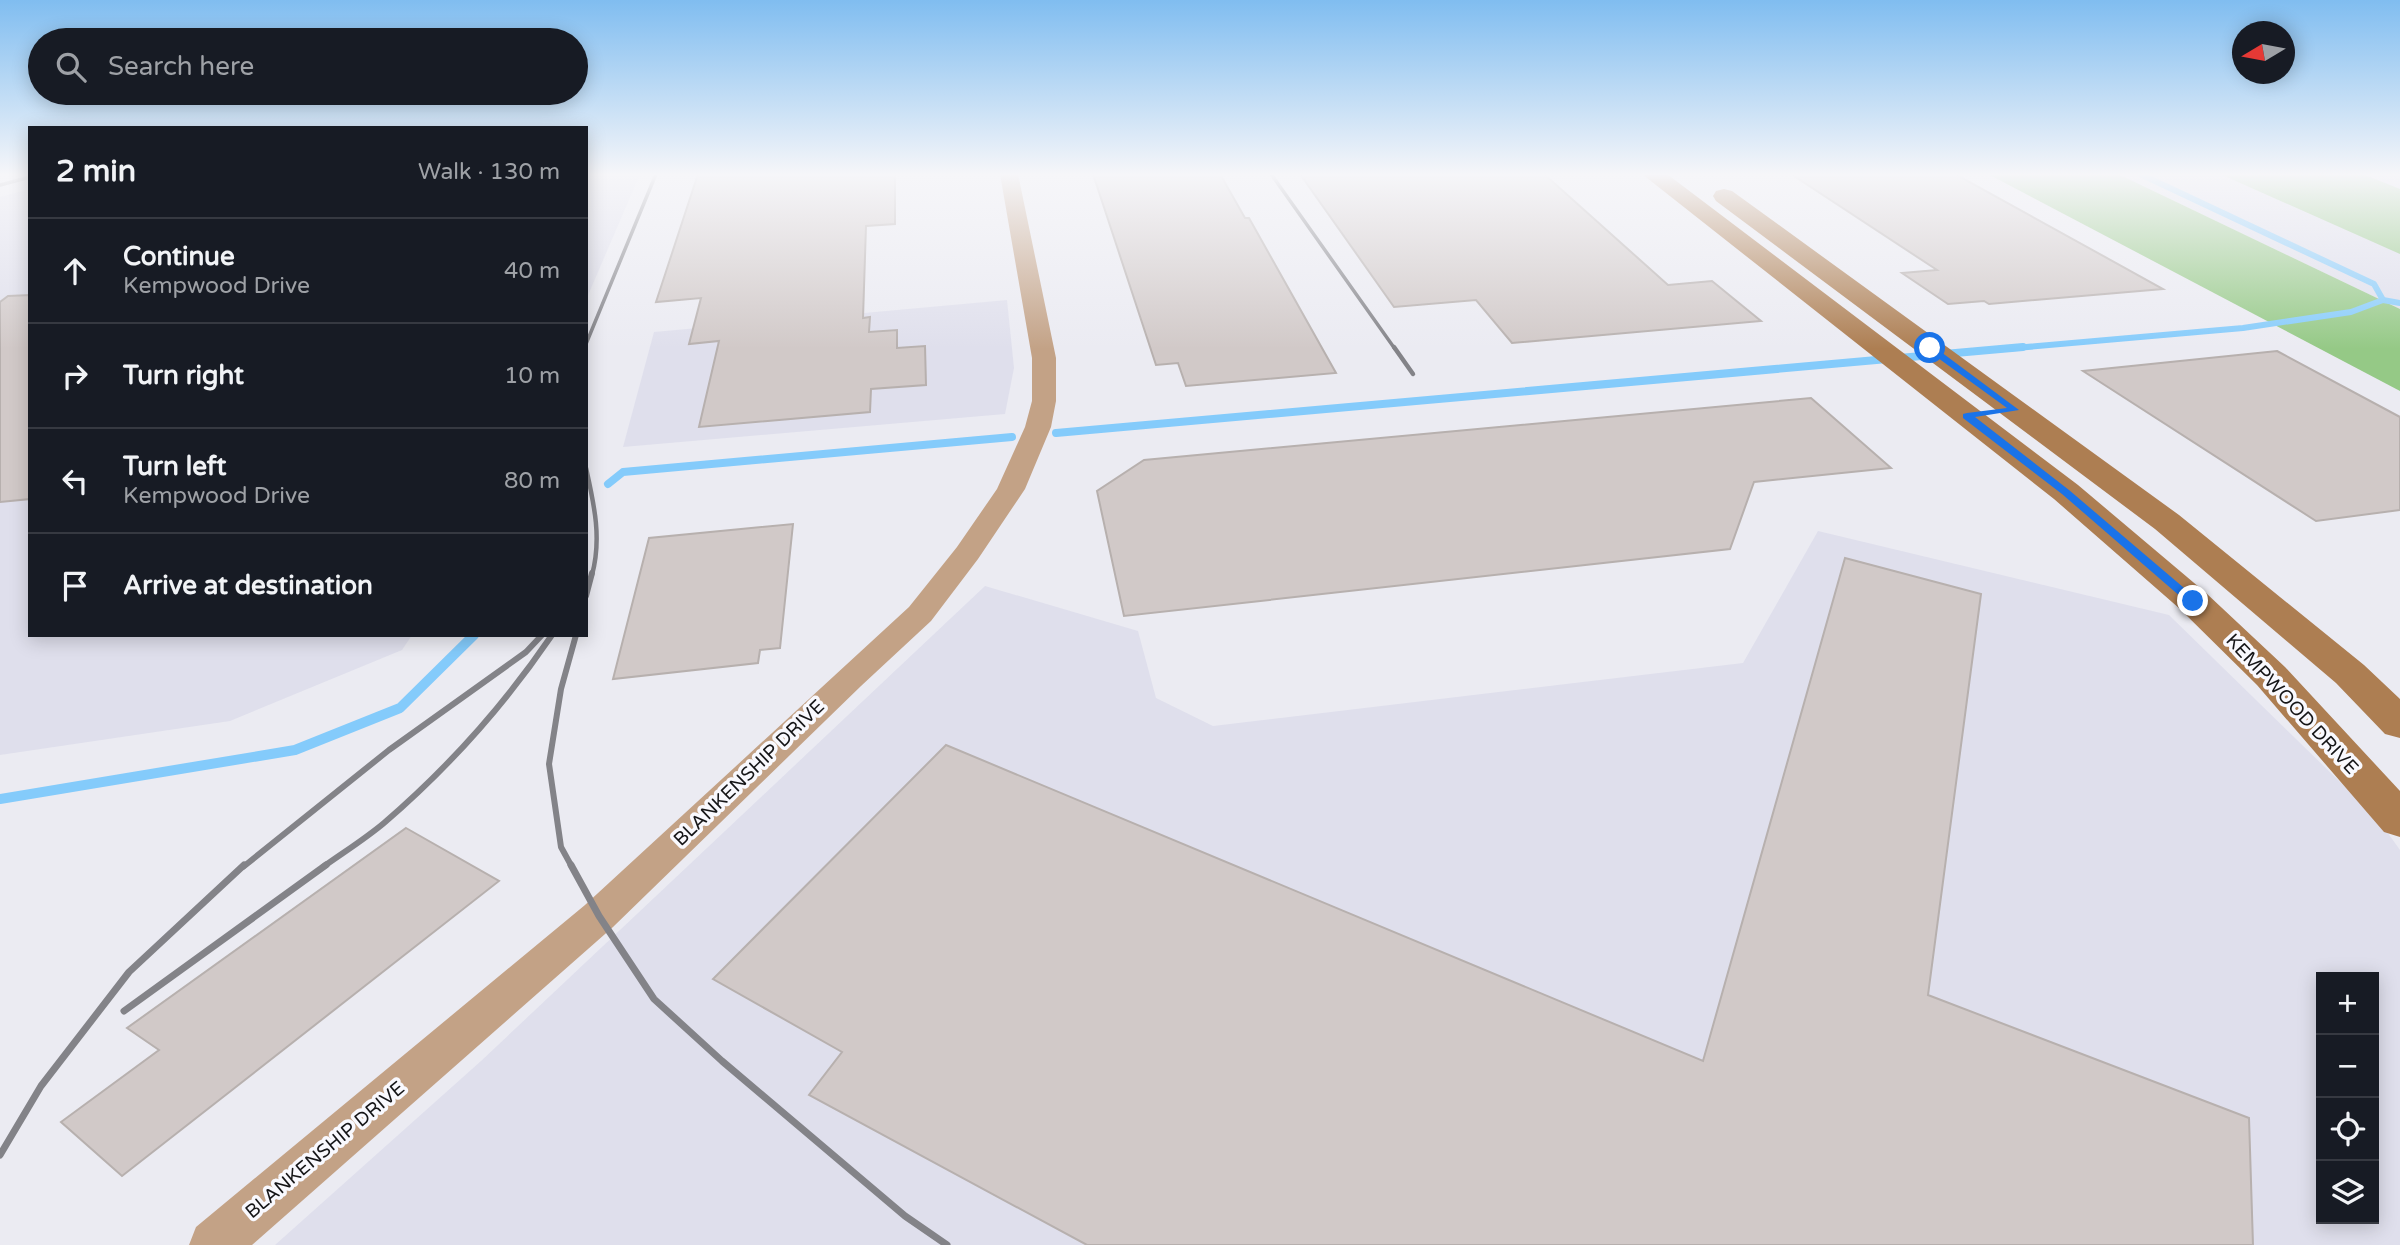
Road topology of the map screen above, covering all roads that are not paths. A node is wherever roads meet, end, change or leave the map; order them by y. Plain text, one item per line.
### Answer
1 (1020, 232) edge
2 (1731, 232) edge
3 (1768, 232) edge
4 (1917, 357) junction
5 (2015, 410) junction
6 (1967, 416) junction
7 (2400, 724) edge
8 (2400, 820) edge
9 (214, 1245) edge

1 - 9 street, BLANKENSHIP DRIVE
2 - 4 main road, KEMPWOOD DRIVE
3 - 4 main road, KEMPWOOD DRIVE
4 - 5 main road, KEMPWOOD DRIVE
4 - 6 main road, KEMPWOOD DRIVE
5 - 6 main road
5 - 7 main road, KEMPWOOD DRIVE
6 - 8 main road, KEMPWOOD DRIVE

